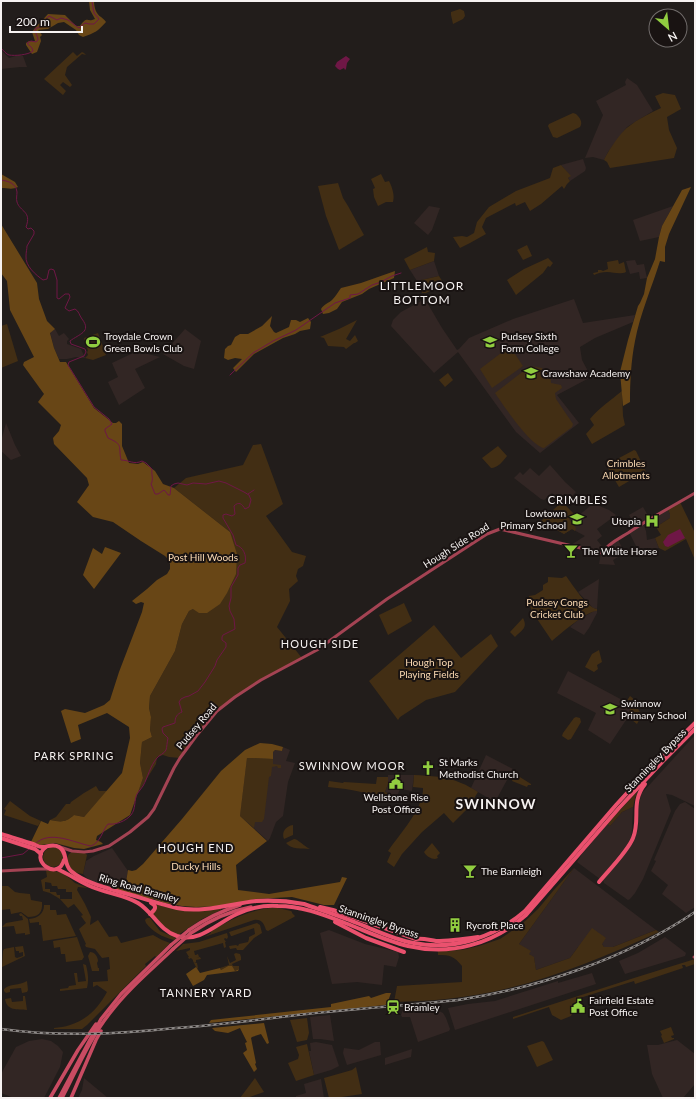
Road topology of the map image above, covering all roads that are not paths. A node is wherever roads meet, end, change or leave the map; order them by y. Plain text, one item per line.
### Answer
1 (695, 493) edge
2 (356, 622) joint
3 (695, 723) edge
4 (695, 729) edge
5 (664, 760) junction
6 (1, 834) edge
7 (1, 838) edge
8 (21, 842) junction
9 (48, 846) junction
10 (59, 846) junction
11 (37, 847) junction
12 (72, 850) junction
13 (41, 854) junction
14 (65, 856) junction
15 (42, 860) junction
16 (34, 869) junction
17 (50, 869) junction
18 (57, 869) junction
19 (1, 871) edge
20 (599, 882) dead end
21 (145, 900) junction
22 (245, 903) junction
23 (264, 906) junction
24 (150, 914) junction
25 (323, 915) junction
26 (190, 931) junction
27 (172, 947) junction
28 (404, 952) dead end
29 (109, 1014) junction
30 (101, 1019) junction
31 (50, 1098) edge
32 (59, 1098) edge
33 (62, 1098) edge
34 (71, 1098) edge

1 - 2 main road, Hough Side Road
2 - 12 main road, Pudsey Road
3 - 22 highway, Stanningley Bypass
4 - 5 highway, Stanningley Bypass
5 - 20 highway
5 - 25 highway, Stanningley Bypass
6 - 8 highway
7 - 8 highway
8 - 11 highway
9 - 10 highway
9 - 11 highway
9 - 13 highway
10 - 12 main road, Pudsey Road
10 - 14 highway
11 - 13 highway
12 - 14 main road
13 - 15 highway
14 - 18 highway
14 - 21 highway, Ring Road Bramley
15 - 16 main road
15 - 17 highway
16 - 17 main road
16 - 19 main road
17 - 18 highway
18 - 24 highway, Ring Road Bramley
21 - 22 highway, Ring Road Bramley
21 - 24 highway
22 - 26 main road, Stanningley Bypass
23 - 24 highway, Ring Road Bramley
23 - 25 highway, Stanningley Bypass
23 - 26 main road, Stanningley Bypass
25 - 28 highway
26 - 27 main road, Stanningley Bypass, bridge
27 - 29 main road, Stanningley Bypass
27 - 30 main road, Stanningley Bypass
29 - 33 main road, Stanningley Bypass
29 - 34 main road
30 - 31 main road
30 - 32 main road, Stanningley Bypass

